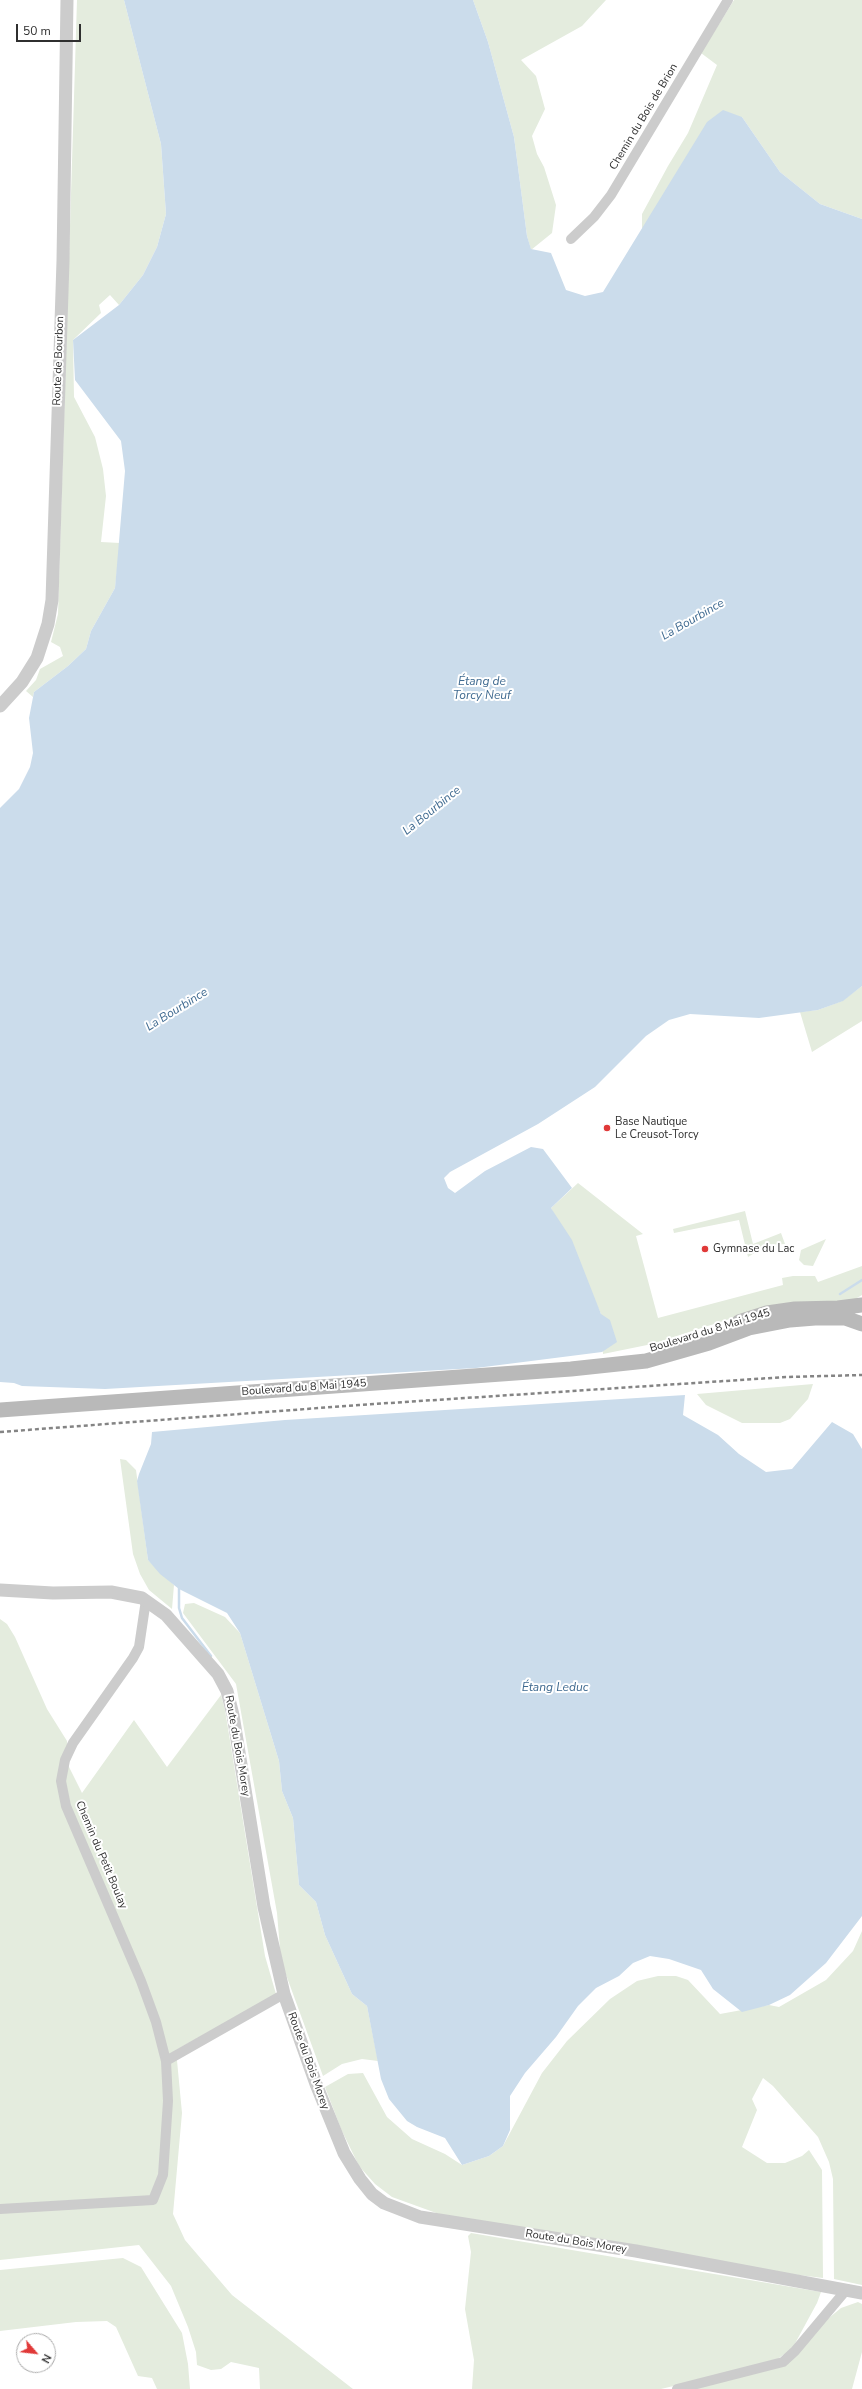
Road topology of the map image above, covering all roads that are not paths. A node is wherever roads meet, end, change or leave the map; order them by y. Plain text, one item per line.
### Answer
1 (67, 0) edge
2 (728, 0) edge
3 (571, 239) dead end
4 (0, 706) edge
5 (862, 1305) edge
6 (862, 1324) edge
7 (607, 1364) junction
8 (0, 1410) edge
9 (0, 1590) edge
10 (146, 1600) junction
11 (284, 1994) junction
12 (166, 2061) junction
13 (0, 2210) edge
14 (847, 2289) junction
15 (862, 2293) edge
16 (677, 2389) edge

1 - 4 street, Route de Bourbon
2 - 3 street, Chemin du Bois de Brion
5 - 7 main road, Boulevard du 8 Mai 1945
6 - 7 main road, Boulevard du 8 Mai 1945
7 - 8 main road, Boulevard du 8 Mai 1945
9 - 10 street, Route du Bois Morey
10 - 11 street, Route du Bois Morey
10 - 12 street, Chemin du Petit Boulay
11 - 12 street
11 - 14 street, Route du Bois Morey
12 - 13 street, Chemin du Petit Boulay
14 - 15 street, Route du Bois Morey
14 - 16 street

